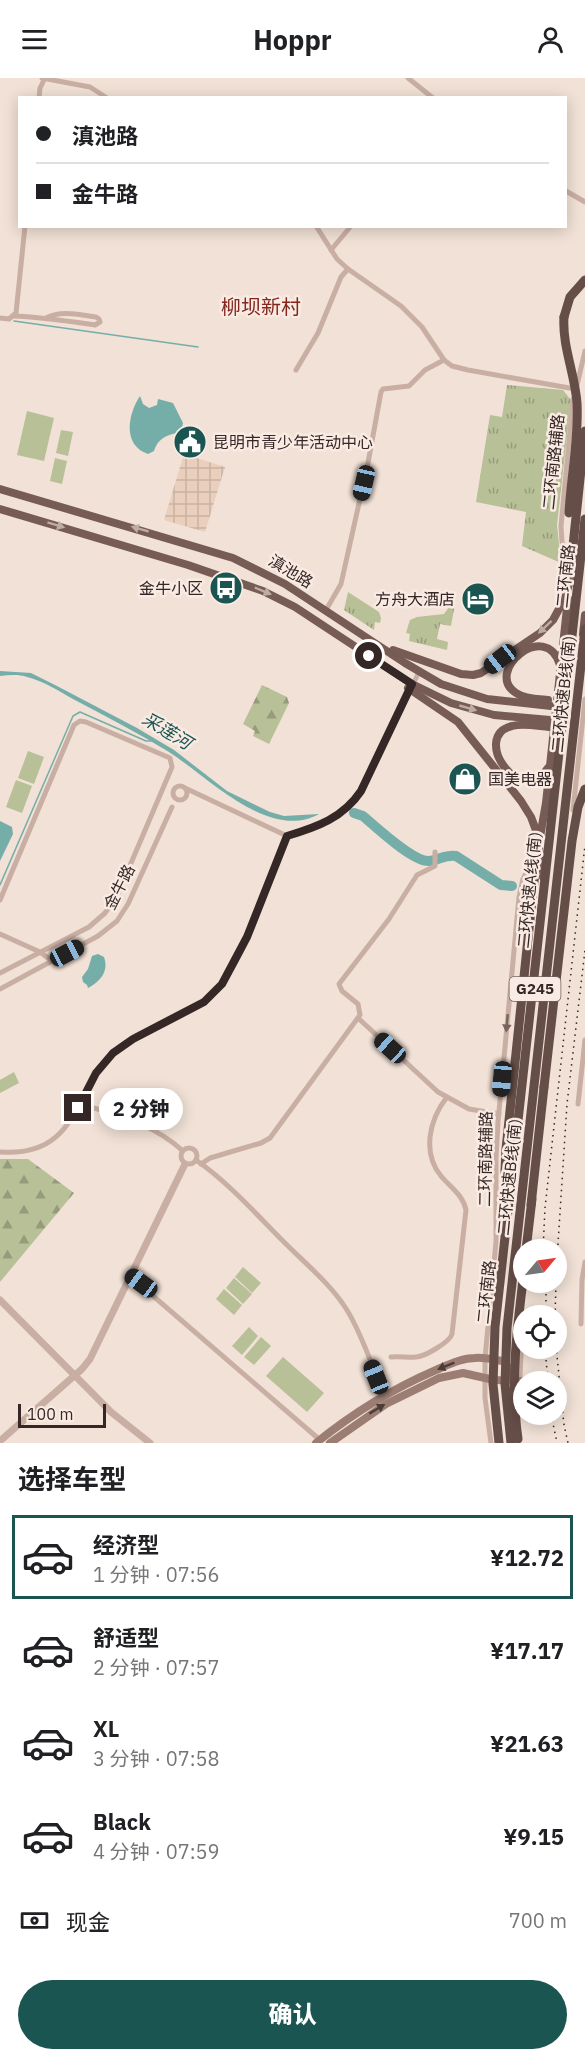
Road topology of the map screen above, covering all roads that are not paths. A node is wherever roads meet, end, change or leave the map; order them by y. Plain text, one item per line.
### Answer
1 (408, 78) edge
2 (43, 79) edge
3 (39, 96) edge
4 (104, 96) edge
5 (430, 96) edge
6 (567, 192) edge
7 (585, 202) edge
8 (25, 228) edge
9 (317, 228) edge
10 (349, 228) edge
11 (332, 250) junction
12 (348, 268) junction
13 (585, 280) edge
14 (13, 316) junction
15 (0, 318) edge
16 (46, 318) junction
17 (585, 351) edge
18 (444, 360) junction
19 (296, 370) dead end
20 (575, 389) junction
21 (585, 431) edge
22 (0, 489) edge
23 (0, 509) edge
24 (572, 513) junction
25 (585, 519) edge
26 (585, 526) edge
27 (585, 536) edge
28 (571, 576) junction
29 (326, 610) junction
30 (585, 615) edge
31 (585, 633) edge
32 (361, 634) junction
33 (561, 666) junction
34 (419, 672) junction
35 (433, 680) junction
36 (413, 687) junction
37 (585, 699) edge
38 (550, 765) junction
39 (165, 782) junction
40 (185, 788) junction
41 (585, 789) edge
42 (174, 790) junction
43 (201, 795) junction
44 (184, 799) junction
45 (172, 807) junction
46 (287, 836) junction
47 (538, 843) junction
48 (435, 852) dead end
49 (545, 899) junction
50 (0, 900) edge
51 (0, 934) edge
52 (40, 952) junction
53 (52, 961) junction
54 (0, 973) edge
55 (0, 989) edge
56 (358, 1018) junction
57 (585, 1040) edge
58 (583, 1074) edge
59 (544, 1087) junction
60 (447, 1097) junction
61 (81, 1104) junction
62 (578, 1104) dead end
63 (531, 1113) junction
64 (499, 1114) junction
65 (530, 1147) junction
66 (183, 1151) junction
67 (0, 1152) edge
68 (198, 1162) junction
69 (185, 1164) junction
70 (522, 1195) junction
71 (531, 1205) junction
72 (508, 1211) junction
73 (528, 1239) edge
74 (528, 1239) edge
75 (585, 1262) edge
76 (130, 1276) junction
77 (522, 1293) edge
78 (524, 1293) edge
79 (0, 1300) edge
80 (581, 1324) dead end
81 (392, 1357) dead end
82 (494, 1360) junction
83 (74, 1375) junction
84 (485, 1378) junction
85 (508, 1381) junction
86 (386, 1394) junction
87 (0, 1441) edge
88 (318, 1442) edge
89 (514, 1442) edge
90 (150, 1443) edge
91 (330, 1443) edge
92 (490, 1443) edge
93 (500, 1443) edge

1 - 5 street
2 - 3 street
2 - 4 street
6 - 7 street
8 - 14 street
9 - 11 street
10 - 11 street
11 - 12 street
12 - 18 street
12 - 19 street
13 - 24 highway, bridge
14 - 15 street
14 - 16 street
16 - 16 street
17 - 20 street, 二环南路辅路
18 - 20 street
18 - 29 street
20 - 28 street, 二环南路辅路
21 - 24 highway
29 -> 22 main road, 滇池路
23 -> 36 main road, 滇池路
24 - 28 highway
25 - 72 highway, 二环快速A线(南), bridge
26 - 28 main road
27 - 49 main road, 二环南路 / G245
28 -> 32 main road
28 - 33 main road
29 - 32 main road, 滇池路
30 - 82 main road, 二环南路 / G245
31 - 63 highway, 二环快速B线(南), bridge
32 - 34 main road, 滇池路
33 - 35 main road, 滇池路
33 - 38 main road
34 - 35 main road, 滇池路
34 - 36 street
35 - 36 main road
36 -> 38 main road
36 - 46 street
36 - 47 main road
37 - 73 street
38 - 47 main road
39 - 42 street
39 - 50 street
39 - 52 street
40 - 42 street
40 - 43 street
40 - 44 street
41 - 59 highway
42 - 44 street
42 - 45 street
43 - 44 street
43 - 46 street
44 - 45 street
45 - 53 street, 金牛路
46 - 61 street
47 - 49 main road
47 -> 64 street, 二环南路辅路
47 - 72 highway, bridge
48 - 56 street
49 - 82 main road, 二环南路 / G245
51 - 52 street
52 - 53 street
52 - 54 street
53 - 55 street, 金牛路
56 - 60 street
56 - 68 street
57 - 58 street
58 - 62 street
59 - 65 highway, bridge
59 - 71 highway, bridge
60 - 64 street
60 - 81 street
61 - 66 street
61 - 67 street
63 - 65 highway, bridge
63 - 70 highway, 二环快速B线(南), bridge
64 - 82 street, 二环南路辅路
65 - 70 highway, bridge
65 - 71 highway, bridge
66 - 68 street
66 - 69 street
68 - 69 street
68 - 86 street
69 - 76 street
70 - 89 highway, 二环快速B线(南), bridge
71 - 74 highway
72 - 93 highway, 二环快速A线(南), bridge
75 - 80 street
76 - 83 street
76 - 88 street
77 - 85 highway
78 - 85 street
79 - 83 street
82 - 84 street, 二环南路辅路
82 - 85 main road, 二环南路 / G245
82 - 85 main road
82 -> 86 main road
83 - 87 street
83 - 90 street
84 - 85 main road
91 -> 84 main road
84 - 92 street, 二环南路辅路
85 - 89 highway
85 - 93 main road, 二环南路 / G245
86 - 88 main road

